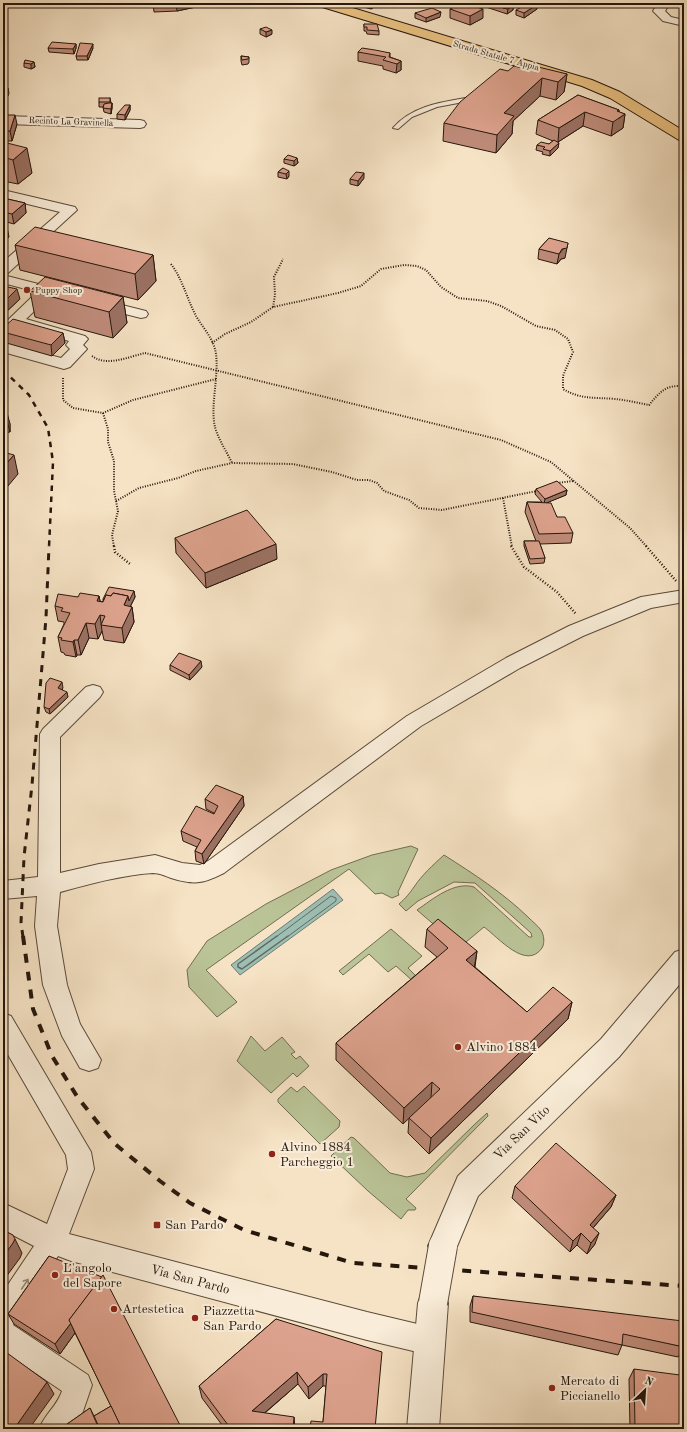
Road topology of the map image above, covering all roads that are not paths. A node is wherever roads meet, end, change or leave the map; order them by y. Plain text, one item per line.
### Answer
1 (323, 3) edge
2 (664, 3) edge
3 (684, 23) edge
4 (476, 96) edge
5 (3, 120) edge
6 (140, 124) dead end
7 (396, 128) dead end
8 (684, 137) edge
9 (3, 194) edge
10 (3, 270) edge
11 (3, 279) edge
12 (47, 290) junction
13 (69, 296) edge
14 (83, 300) edge
15 (141, 314) dead end
16 (3, 347) edge
17 (683, 596) edge
18 (93, 692) dead end
19 (49, 885) junction
20 (3, 890) edge
21 (684, 960) edge
22 (3, 1024) edge
23 (89, 1060) dead end
24 (3, 1216) edge
25 (54, 1241) junction
26 (3, 1316) edge
27 (3, 1334) edge
28 (430, 1341) junction
29 (53, 1429) edge
30 (423, 1429) edge

1 - 8 main road, Strada Statale 7 Appia
2 - 3 street
4 - 7 lane
5 - 6 street, Recinto La Gravinella
9 - 10 street
11 - 12 street
12 - 13 street
12 - 16 street
14 - 15 street
17 - 19 street
18 - 19 street
19 - 20 street
19 - 23 street
21 - 28 street, Via San Vito, bridge
22 - 25 street
24 - 25 street, Via San Pardo
26 -> 25 street
25 - 28 street, Via San Pardo
27 - 29 street
28 - 30 street, Via San Vito

